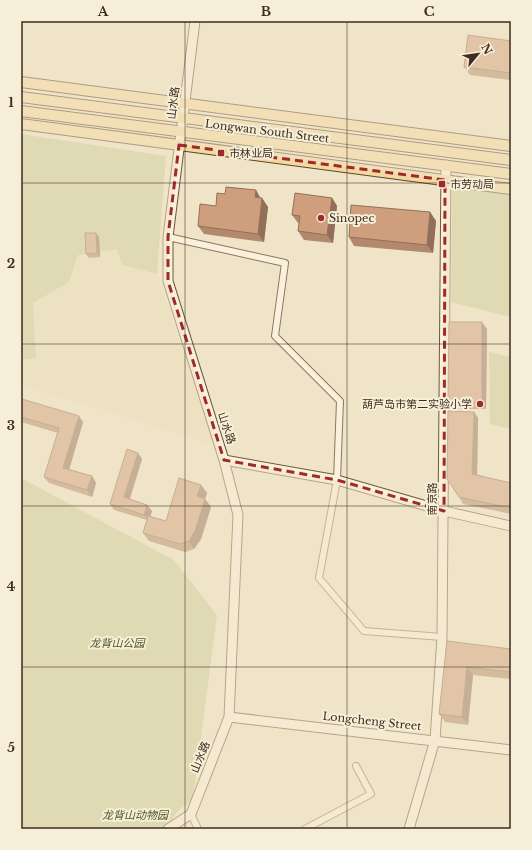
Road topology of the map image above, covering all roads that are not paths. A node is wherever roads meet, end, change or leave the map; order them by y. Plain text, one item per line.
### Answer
1 (195, 21) edge
2 (21, 82) edge
3 (21, 97) edge
4 (185, 103) junction
5 (21, 111) edge
6 (183, 118) junction
7 (329, 122) junction
8 (21, 124) edge
9 (181, 132) junction
10 (327, 136) junction
11 (179, 145) junction
12 (511, 146) edge
13 (406, 160) junction
14 (511, 160) edge
15 (446, 165) junction
16 (511, 174) edge
17 (404, 175) junction
18 (445, 180) junction
19 (511, 189) edge
20 (168, 237) junction
21 (224, 460) junction
22 (337, 480) junction
23 (444, 511) junction
24 (511, 526) edge
25 (442, 637) junction
26 (229, 717) junction
27 (435, 740) junction
28 (511, 750) edge
29 (356, 766) dead end
30 (190, 814) junction
31 (168, 829) edge
32 (198, 829) edge
33 (305, 829) edge
34 (408, 829) edge

1 - 4 street, 山水路
2 - 4 main road
3 - 6 main road, Longwan South Street
4 - 6 street, 山水路
4 - 7 main road
5 - 9 main road, Longwan South Street
6 - 9 street, 山水路
6 - 10 main road, Longwan South Street
7 - 10 main road
7 - 12 main road
8 - 11 main road
9 - 11 street, 山水路
9 - 13 main road, Longwan South Street
10 - 14 main road, Longwan South Street
11 - 17 main road
11 - 20 street, 山水路
13 - 15 main road, Longwan South Street
13 - 17 main road
15 - 16 main road, Longwan South Street
15 - 18 street, 南京路
17 - 18 main road
18 - 19 main road
18 - 23 street, 南京路
20 - 21 street, 山水路
20 - 22 street
21 - 22 street
21 - 26 street, 山水路
22 - 23 street
22 - 25 street
23 - 24 street
23 - 25 street, 南京路
25 - 27 street, 南京路
26 - 27 street, Longcheng Street
26 - 30 street, 山水路
27 - 28 street, Longcheng Street
27 - 34 street, 南京路
29 - 33 street
30 - 31 street
30 - 32 street

